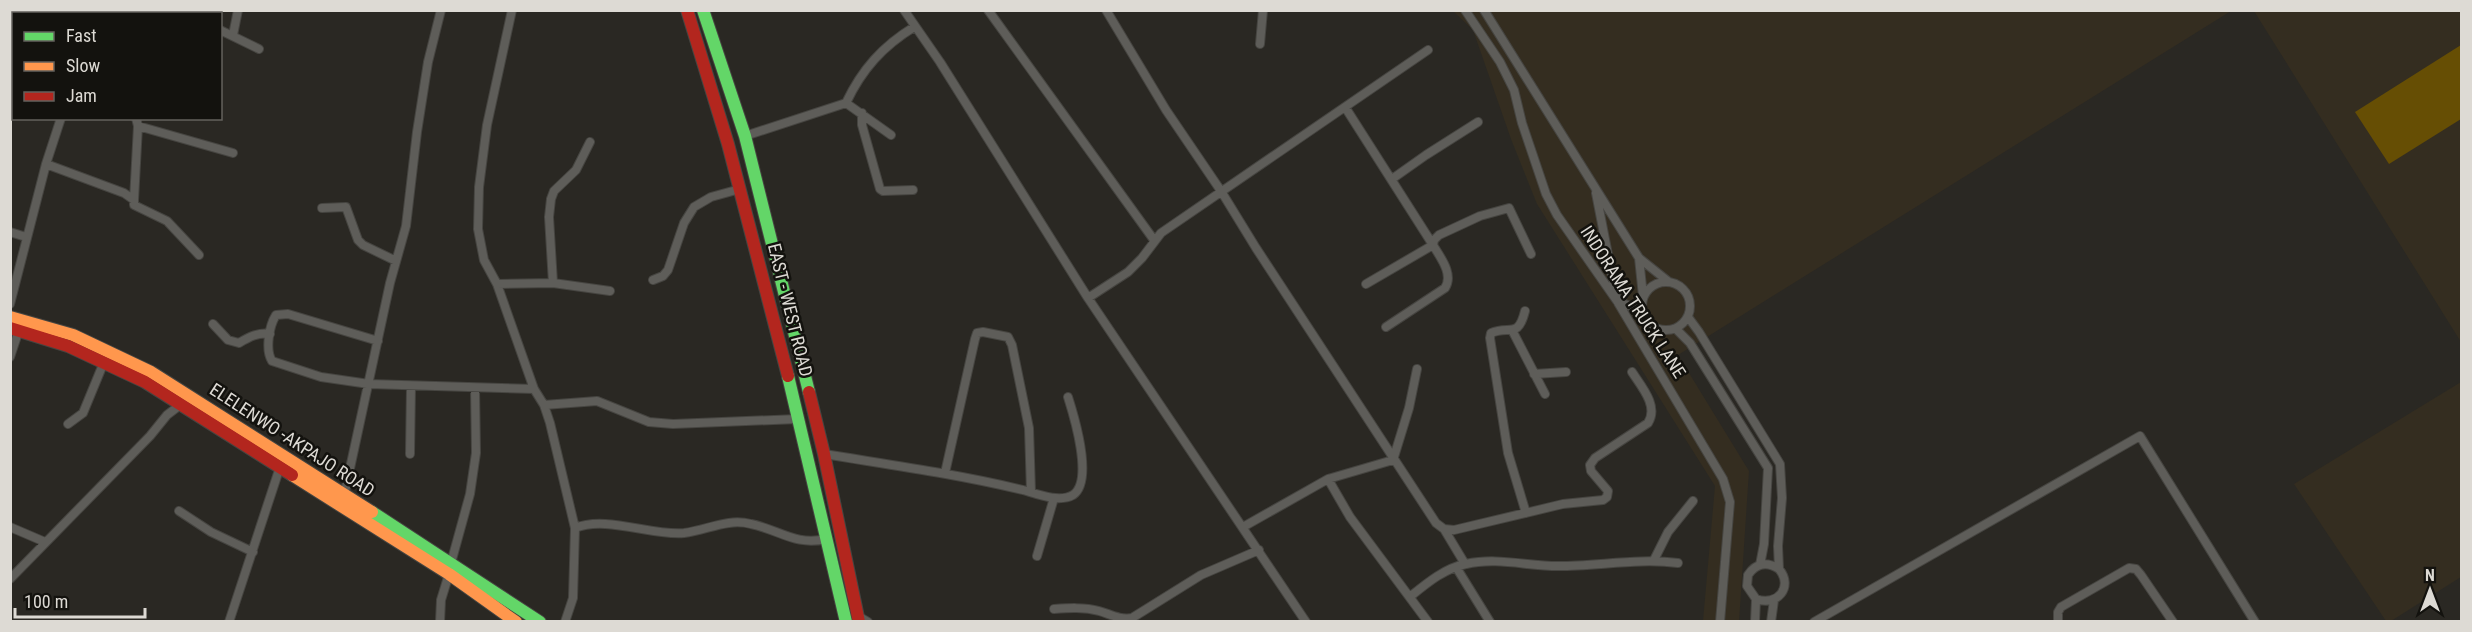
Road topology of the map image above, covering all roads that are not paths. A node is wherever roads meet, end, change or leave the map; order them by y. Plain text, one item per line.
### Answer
1 (238, 10) edge
2 (441, 10) edge
3 (513, 10) edge
4 (687, 10) edge
5 (703, 10) edge
6 (904, 10) edge
7 (988, 10) edge
8 (1106, 10) edge
9 (1263, 10) edge
10 (1465, 10) edge
11 (1484, 10) edge
12 (1494, 26) junction
13 (914, 27) junction
14 (1478, 30) junction
15 (222, 31) edge
16 (233, 35) junction
17 (1260, 44) dead end
18 (259, 50) dead end
19 (1428, 51) dead end
20 (846, 103) junction
21 (1345, 107) junction
22 (862, 114) junction
23 (60, 120) edge
24 (137, 122) edge
25 (1478, 122) dead end
26 (891, 135) dead end
27 (745, 136) junction
28 (590, 142) dead end
29 (233, 153) dead end
30 (46, 164) junction
31 (1392, 179) junction
32 (1594, 187) junction
33 (740, 189) junction
34 (913, 190) dead end
35 (1221, 191) junction
36 (134, 200) junction
37 (322, 208) dead end
38 (10, 232) edge
39 (26, 237) junction
40 (1154, 240) junction
41 (1433, 245) junction
42 (1531, 254) dead end
43 (199, 255) dead end
44 (1639, 258) junction
45 (396, 261) junction
46 (653, 280) dead end
47 (1669, 282) junction
48 (553, 283) junction
49 (497, 284) junction
50 (1366, 284) dead end
51 (610, 291) dead end
52 (1643, 297) junction
53 (1088, 298) junction
54 (1617, 302) junction
55 (10, 304) edge
56 (1525, 311) dead end
57 (1642, 311) junction
58 (10, 317) edge
59 (1688, 317) junction
60 (213, 324) dead end
61 (1386, 327) dead end
62 (1676, 328) junction
63 (15, 329) edge
64 (1512, 332) junction
65 (270, 334) junction
66 (378, 341) junction
67 (10, 357) edge
68 (104, 362) junction
69 (1417, 369) dead end
70 (1566, 372) dead end
71 (1632, 372) dead end
72 (1534, 374) junction
73 (369, 384) junction
74 (411, 386) junction
75 (475, 388) junction
76 (534, 389) junction
77 (172, 393) junction
78 (1545, 394) dead end
79 (1068, 398) dead end
80 (185, 401) junction
81 (543, 405) junction
82 (167, 416) junction
83 (798, 418) junction
84 (68, 424) dead end
85 (410, 454) dead end
86 (824, 454) junction
87 (1393, 460) junction
88 (280, 466) junction
89 (945, 473) junction
90 (1328, 479) junction
91 (1031, 492) junction
92 (344, 496) junction
93 (1054, 498) junction
94 (1693, 501) dead end
95 (179, 511) dead end
96 (1526, 513) junction
97 (10, 527) edge
98 (1243, 527) junction
99 (575, 528) junction
100 (1444, 529) junction
101 (826, 539) junction
102 (45, 542) junction
103 (1259, 550) junction
104 (253, 552) junction
105 (1037, 556) dead end
106 (1654, 560) junction
107 (1678, 563) dead end
108 (1460, 565) junction
109 (1760, 565) junction
110 (450, 569) junction
111 (1779, 569) junction
112 (10, 579) edge
113 (1411, 596) junction
114 (1756, 599) junction
115 (1774, 600) junction
116 (1054, 609) dead end
117 (858, 620) edge
118 (1130, 620) edge
119 (229, 621) edge
120 (440, 621) edge
121 (516, 621) edge
122 (540, 621) edge
123 (565, 621) edge
124 (1306, 621) edge
125 (1428, 621) edge
126 (1490, 621) edge
127 (1720, 621) edge
128 (1755, 621) edge
129 (1771, 621) edge
130 (1814, 621) edge
131 (2058, 621) edge
132 (2173, 621) edge
133 (2255, 621) edge

1 - 16 street
2 - 45 street
3 - 49 street
4 - 33 main road, EAST - WEST ROAD
5 - 27 main road, EAST - WEST ROAD
6 - 13 street
7 - 40 street
8 - 35 street
9 - 17 street
10 - 14 street, INDORAMA TRUCK LANE
11 - 12 street
12 - 14 street
12 - 32 street
13 - 20 street
13 - 53 street
14 - 54 street, INDORAMA TRUCK LANE
15 - 16 street
16 - 18 street
19 - 21 street
20 - 22 street
20 - 27 street
21 - 31 street
21 - 35 street
22 - 26 street
22 - 34 street
23 - 30 street
24 - 29 street
24 - 36 street
25 - 31 street
27 - 86 main road, EAST - WEST ROAD
28 - 48 street
30 - 36 street
30 - 39 street
31 - 41 street
32 - 44 street
32 - 54 street
33 - 46 street
33 - 83 main road, EAST - WEST ROAD
35 - 40 street
35 - 87 street
36 - 43 street
37 - 45 street
38 - 39 street
39 - 55 street
40 - 53 street
41 - 42 street
41 - 50 street
41 - 61 street
44 - 47 street
44 - 52 street
45 - 66 street
47 - 52 street
47 - 59 street
48 - 49 street
48 - 51 street
49 - 76 street
52 - 57 street
53 - 98 street
54 - 57 street
54 - 127 street, INDORAMA TRUCK LANE
56 - 64 street
57 - 62 street
58 - 77 main road, ELELENWO -AKPAJO ROAD
59 - 62 street
59 - 111 street
60 - 65 street
62 - 109 street
63 - 67 street
63 - 68 main road
64 - 72 street
64 - 96 street
65 - 66 street
65 - 73 street
66 - 73 street
68 - 77 main road
68 - 84 street
69 - 87 street
70 - 72 street
71 - 96 street
72 - 78 street
73 - 74 street
73 - 92 street
74 - 75 street
74 - 85 street
75 - 76 street
75 - 110 street
76 - 81 street
77 - 80 main road, ELELENWO -AKPAJO ROAD
77 - 82 street
79 - 93 street
80 - 82 street
80 - 88 main road
80 - 92 main road, ELELENWO -AKPAJO ROAD
81 - 83 street
81 - 99 street
82 - 102 street
83 - 101 main road, EAST - WEST ROAD
86 - 89 street
86 - 117 main road, EAST - WEST ROAD
87 - 90 street
87 - 100 street
88 - 104 street
88 - 110 main road
89 - 91 street
89 - 91 street
90 - 98 street
90 - 113 street
91 - 93 street
92 - 110 main road, ELELENWO -AKPAJO ROAD
93 - 105 street
94 - 106 street
95 - 104 street
96 - 100 street
97 - 102 street
98 - 103 street
99 - 101 street
99 - 123 street
100 - 108 street
101 - 117 main road, EAST - WEST ROAD
102 - 112 street
103 - 118 street
103 - 124 street
104 - 119 street
106 - 107 street
106 - 108 street
108 - 113 street
108 - 126 street
109 - 111 street
109 - 114 street
110 - 120 street
110 - 121 main road
110 - 122 main road, ELELENWO -AKPAJO ROAD
111 - 115 street
113 - 125 street
114 - 115 street
114 - 128 street
115 - 129 street
116 - 118 street
130 - 133 street
131 - 132 street

